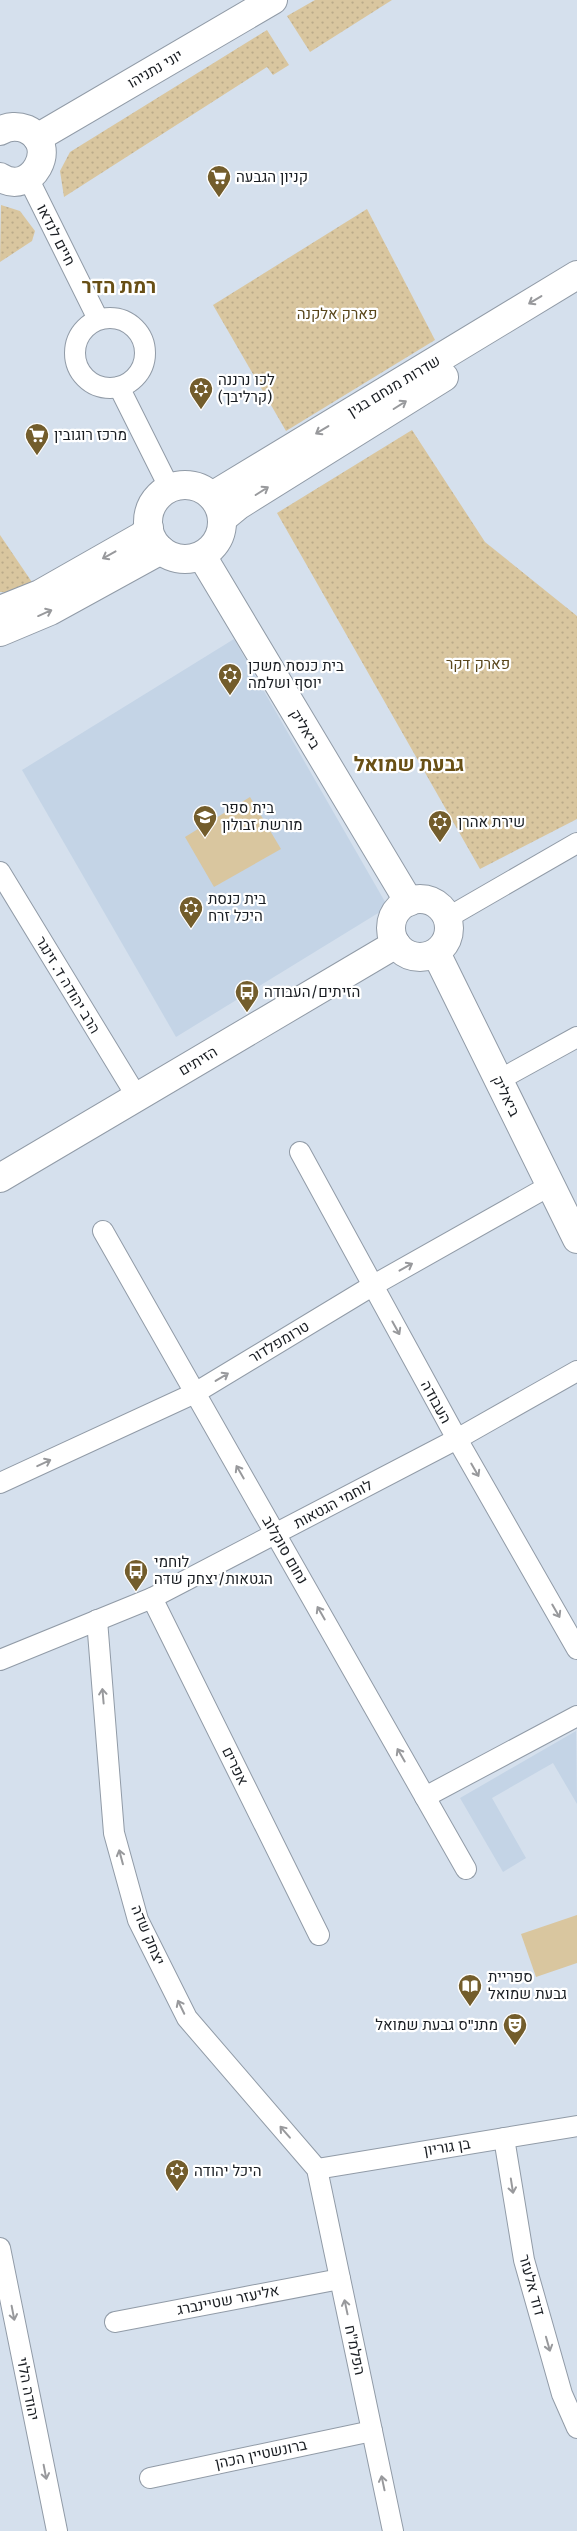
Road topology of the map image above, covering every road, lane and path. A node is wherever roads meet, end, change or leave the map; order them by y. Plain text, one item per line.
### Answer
1 (274, 0) edge
2 (1, 128) edge
3 (37, 138) junction
4 (0, 177) edge
5 (28, 178) junction
6 (577, 275) edge
7 (577, 295) edge
8 (98, 319) junction
9 (118, 387) junction
10 (170, 489) junction
11 (217, 508) junction
12 (155, 539) junction
13 (202, 556) junction
14 (0, 610) edge
15 (0, 632) edge
16 (577, 843) edge
17 (0, 872) edge
18 (409, 902) junction
19 (447, 918) junction
20 (396, 944) junction
21 (436, 953) junction
22 (577, 1037) edge
23 (499, 1080) junction
24 (136, 1097) junction
25 (300, 1152) dead end
26 (3, 1170) edge
27 (551, 1185) junction
28 (574, 1225) edge
29 (103, 1230) dead end
30 (372, 1286) junction
31 (577, 1371) edge
32 (195, 1393) junction
33 (457, 1439) junction
34 (0, 1483) edge
35 (275, 1534) junction
36 (152, 1598) junction
37 (97, 1620) junction
38 (577, 1649) edge
39 (0, 1660) edge
40 (577, 1716) edge
41 (425, 1797) junction
42 (466, 1869) dead end
43 (318, 1935) dead end
44 (577, 2126) edge
45 (504, 2138) junction
46 (317, 2169) junction
47 (0, 2248) edge
48 (340, 2279) junction
49 (115, 2322) dead end
50 (577, 2428) edge
51 (372, 2431) junction
52 (150, 2478) dead end
53 (57, 2531) edge
54 (394, 2531) edge

1 - 3 street, יוני נתניהו
2 - 3 street
3 - 5 street
4 - 5 street
5 - 8 street, חיים לנדאו
6 -> 11 street, שדרות מנחם בגין
11 -> 7 street, שדרות מנחם בגין
8 - 9 street
8 - 9 street
9 - 10 street
10 - 11 street
10 - 12 street
11 - 13 street
12 - 13 street
12 -> 14 street
15 -> 12 street
13 - 18 street, ביאליק
16 - 19 street
17 - 24 street, הרב יהודה ד. זינגר
18 - 19 street
18 - 20 street
19 - 21 street
20 - 21 street
20 - 24 street, הזיתים
21 - 23 street, ביאליק
22 - 23 street
23 - 27 street, ביאליק
24 - 26 street, הזיתים
25 - 30 street, העבודה
27 - 28 street, ביאליק
30 -> 27 street, טרומפלדור
29 - 32 street, נחום סוקלוב
32 -> 30 street, טרומפלדור
30 -> 33 street, העבודה
31 - 33 street, לוחמי הגטאות
34 -> 32 street, טרומפלדור
35 -> 32 street, נחום סוקלוב
33 - 35 street, לוחמי הגטאות
33 -> 38 street, העבודה
35 - 36 street, לוחמי הגטאות
41 -> 35 street, נחום סוקלוב
36 - 37 street, לוחמי הגטאות
36 - 43 street, אפרים
37 - 39 street, לוחמי הגטאות
46 -> 37 street, יצחק שדה
40 - 41 street
41 - 42 street, נחום סוקלוב
44 - 45 street, בן גוריון
45 - 46 street, בן גוריון
45 -> 50 street, דוד אלעזר
46 - 48 street, הפלמ"ח
47 -> 53 street, יהודה הלוי
48 - 49 street, אליעזר שטיינברג
51 -> 48 street, הפלמ"ח
51 - 52 street, ברונשטיין הכהן
54 -> 51 street, הפלמ"ח

